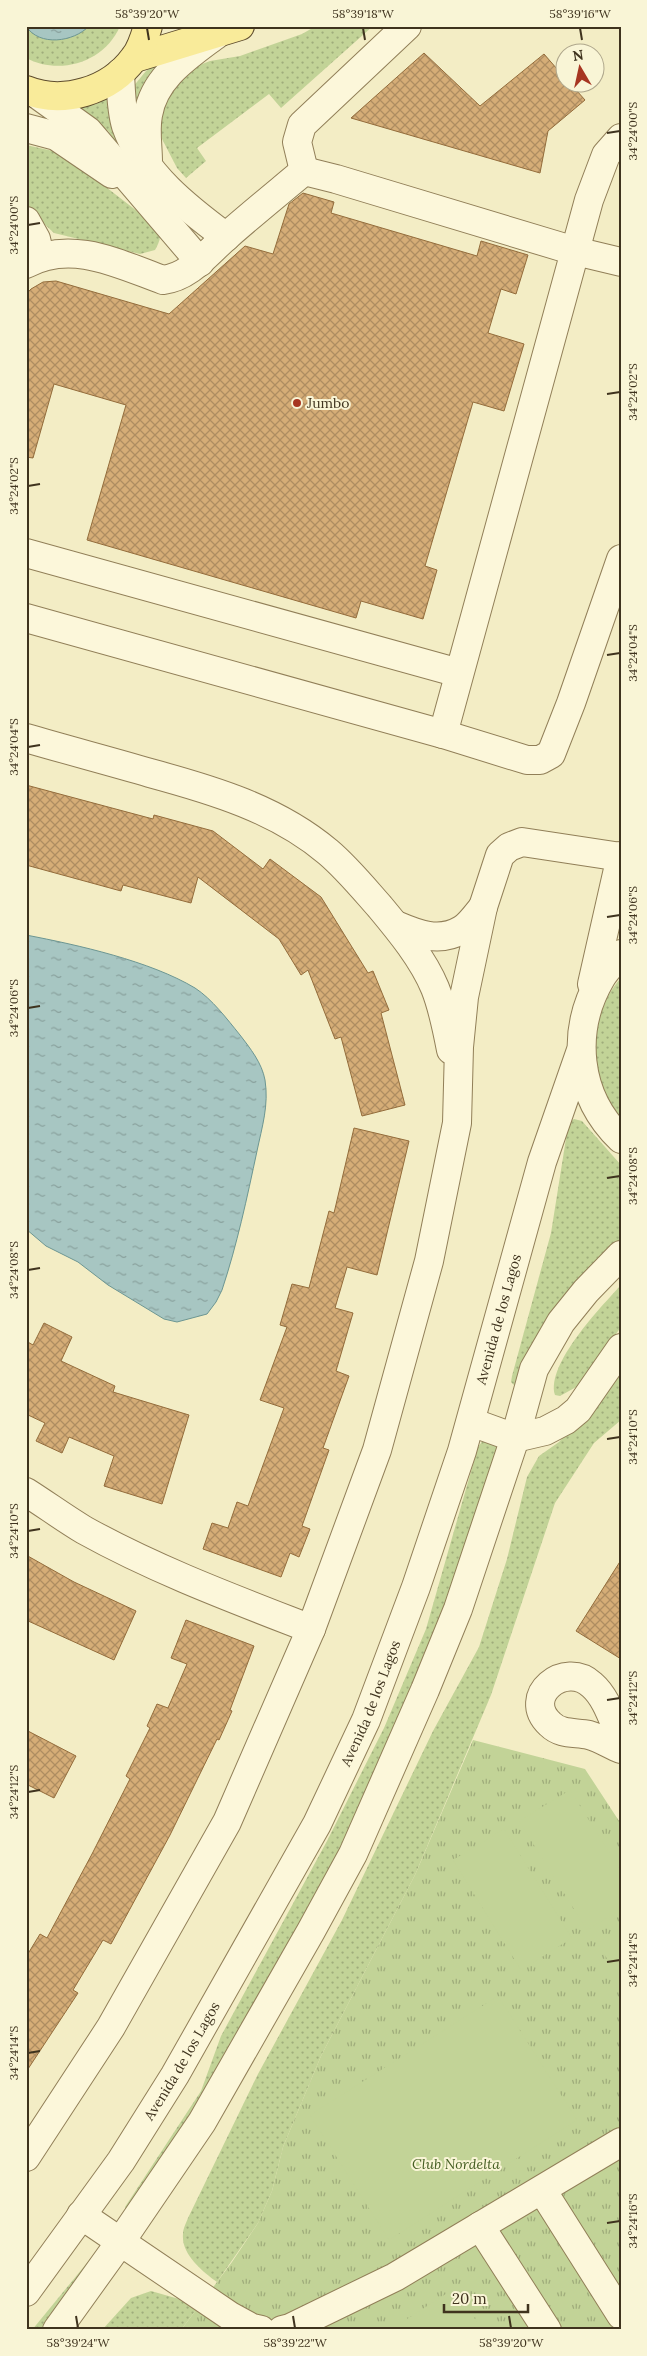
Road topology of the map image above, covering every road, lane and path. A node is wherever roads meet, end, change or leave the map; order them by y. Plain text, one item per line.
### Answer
1 (148, 26) edge
2 (407, 26) edge
3 (228, 30) edge
4 (128, 65) junction
5 (32, 92) edge
6 (26, 128) edge
7 (621, 138) edge
8 (304, 171) junction
9 (143, 178) junction
10 (26, 221) edge
11 (226, 236) junction
12 (575, 251) junction
13 (33, 260) edge
14 (200, 262) junction
15 (621, 262) edge
16 (26, 553) edge
17 (621, 559) edge
18 (26, 618) edge
19 (459, 673) junction
20 (443, 734) junction
21 (26, 738) edge
22 (621, 856) edge
23 (483, 907) junction
24 (396, 925) junction
25 (621, 954) edge
26 (588, 1004) junction
27 (580, 1053) junction
28 (458, 1087) junction
29 (621, 1139) edge
30 (621, 1255) edge
31 (621, 1348) edge
32 (471, 1422) junction
33 (514, 1438) junction
34 (26, 1492) edge
35 (311, 1629) junction
36 (621, 1738) edge
37 (621, 1749) edge
38 (617, 2152) edge
39 (26, 2157) edge
40 (542, 2190) junction
41 (81, 2215) junction
42 (480, 2226) junction
43 (122, 2241) junction
44 (26, 2292) edge
45 (621, 2315) edge
46 (57, 2330) edge
47 (261, 2330) edge
48 (282, 2330) edge
49 (546, 2330) edge

1 - 4 main road
2 - 8 street
3 - 4 main road
3 - 9 street
4 - 5 main road
4 - 9 street
5 - 9 street
6 - 9 street
7 - 12 street
8 - 11 street
8 - 12 street
9 - 11 street
9 - 14 street
10 - 13 street
11 - 14 street
12 - 15 street
12 - 19 street
13 - 14 street
16 - 19 street
17 - 20 street
18 - 20 street
19 - 20 street
21 - 24 street
22 - 23 street
22 - 26 street
23 - 24 street
23 - 28 street
24 - 28 street
25 - 26 street
26 - 27 street
27 - 29 street
27 - 32 street, Avenida de los Lagos
28 - 35 street
30 - 33 street
31 - 33 street
32 - 33 street
32 - 41 street, Avenida de los Lagos
33 - 43 street
34 - 35 street
35 - 39 street
36 - 37 street
38 - 40 street
40 - 42 street
40 - 45 street
41 - 43 street
41 - 44 street, Avenida de los Lagos
42 - 48 street
42 - 49 street
43 - 46 street
43 - 47 street

